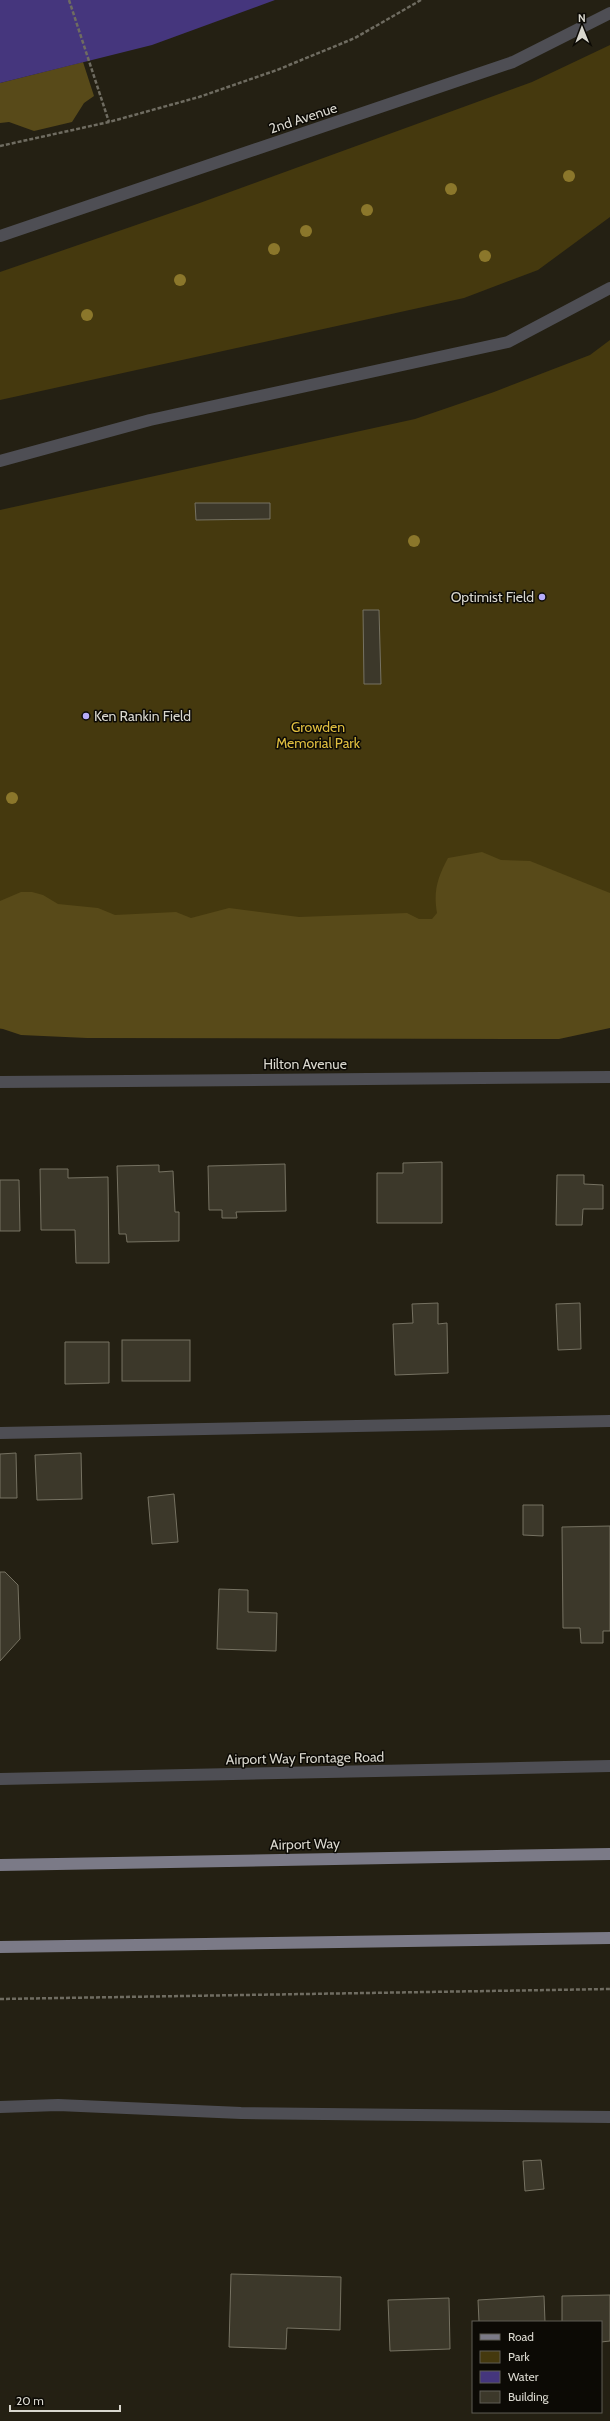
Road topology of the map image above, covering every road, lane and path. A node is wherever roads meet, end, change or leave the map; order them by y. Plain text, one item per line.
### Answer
1 (69, 0) edge
2 (421, 0) edge
3 (610, 13) edge
4 (109, 122) junction
5 (0, 146) edge
6 (0, 236) edge
7 (610, 288) edge
8 (0, 461) edge
9 (610, 1077) edge
10 (0, 1082) edge
11 (610, 1421) edge
12 (0, 1433) edge
13 (610, 1766) edge
14 (0, 1779) edge
15 (610, 1854) edge
16 (0, 1864) edge
17 (610, 1938) edge
18 (0, 1947) edge
19 (610, 1988) edge
20 (0, 1999) edge
21 (0, 2107) edge
22 (610, 2117) edge

1 - 4 path
2 - 4 path
3 - 6 street, 2nd Avenue
4 - 5 path
7 - 8 street
9 - 10 street, Hilton Avenue
11 - 12 street
13 - 14 street, Airport Way Frontage Road
15 - 16 main road, Airport Way
17 - 18 main road
19 - 20 path
21 - 22 street

